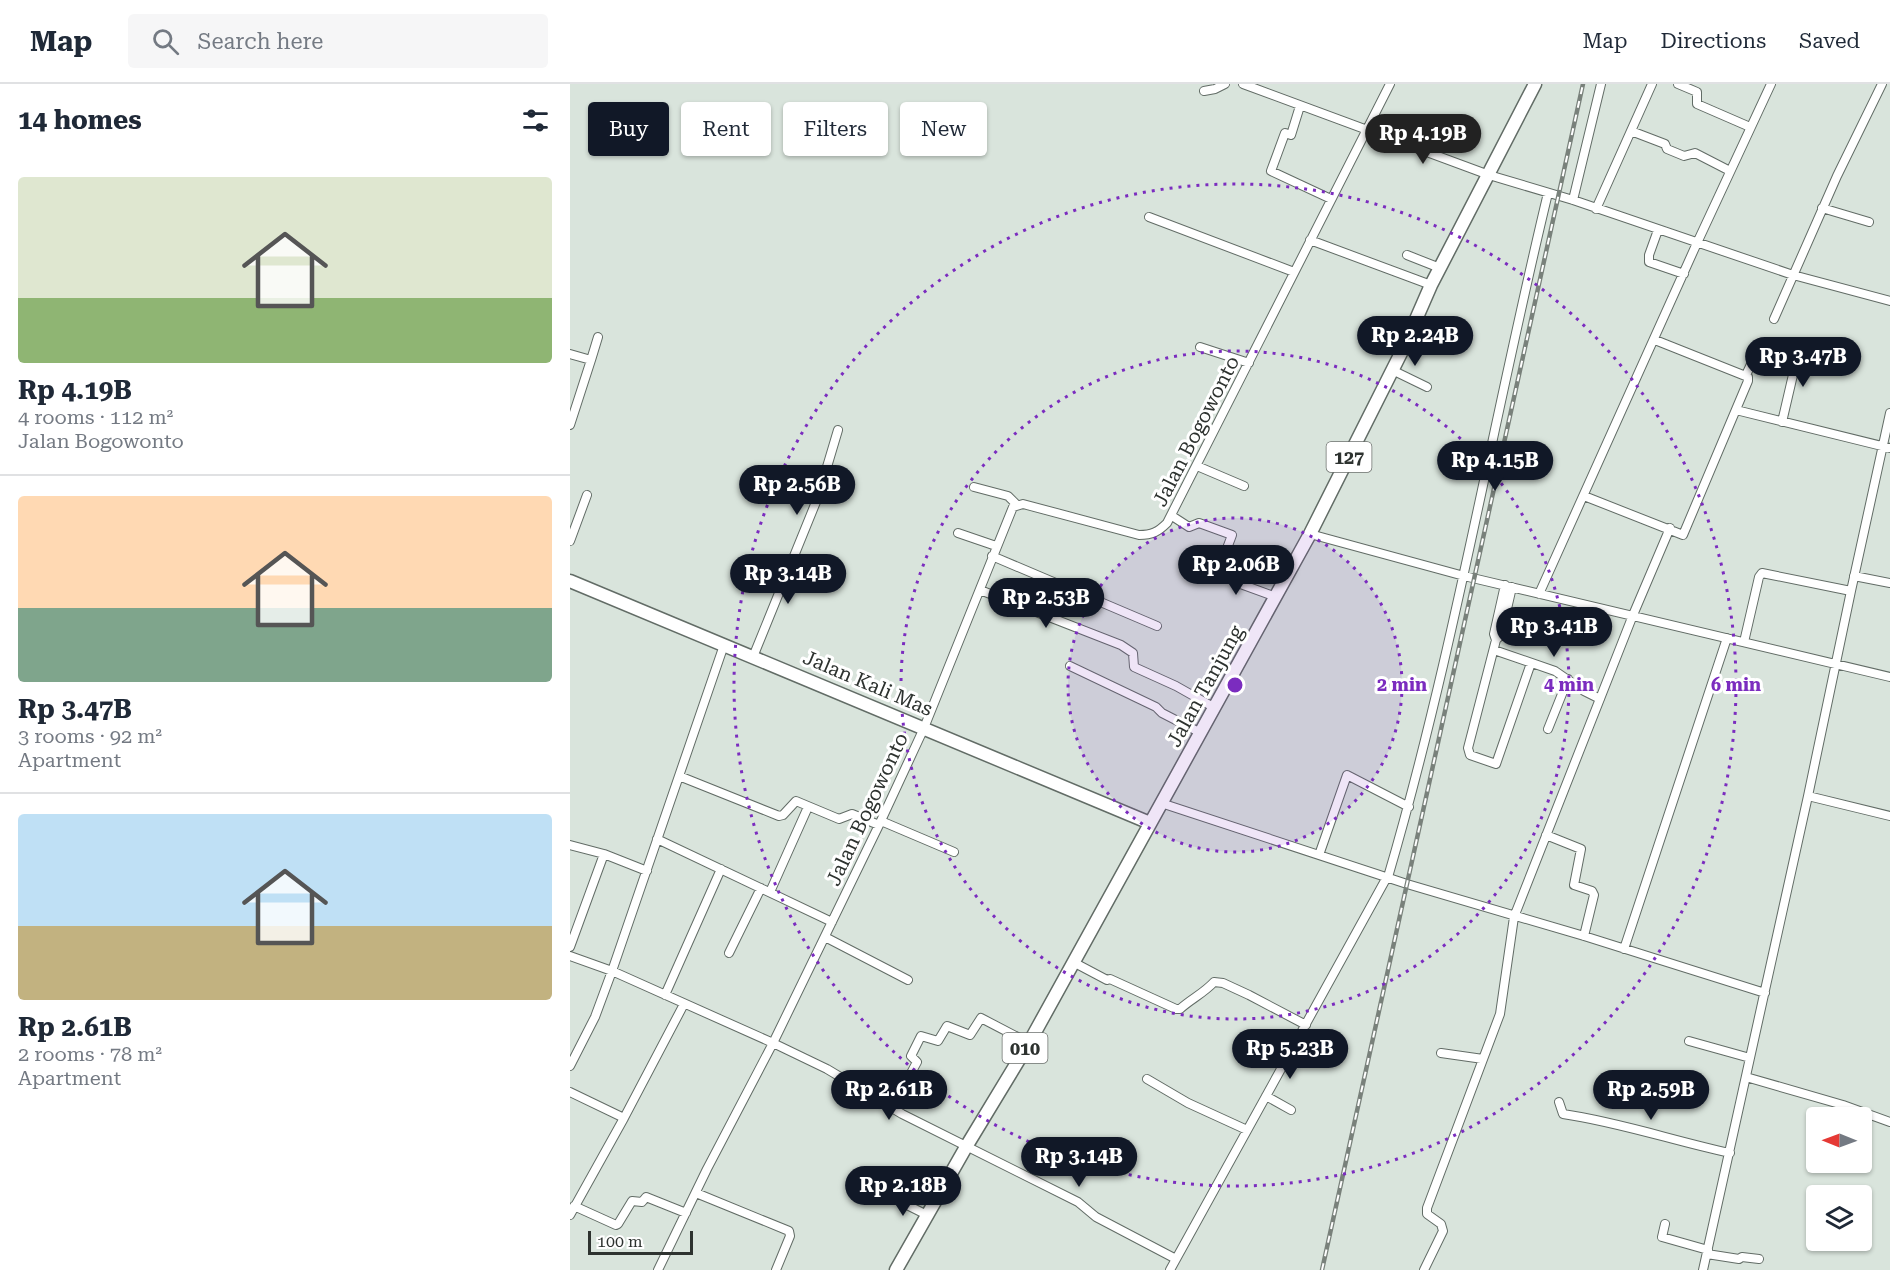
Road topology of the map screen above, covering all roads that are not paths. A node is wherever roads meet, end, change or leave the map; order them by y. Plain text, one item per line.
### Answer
1 (1225, 84) edge
2 (1243, 84) edge
3 (1389, 84) edge
4 (1535, 84) edge
5 (1601, 84) edge
6 (1652, 84) edge
7 (1678, 84) edge
8 (1771, 84) edge
9 (1882, 84) edge
10 (1204, 91) dead end
11 (1300, 106) junction
12 (1436, 122) dead end
13 (1750, 127) junction
14 (1366, 130) junction
15 (1631, 131) junction
16 (1422, 151) junction
17 (1730, 171) junction
18 (1489, 175) junction
19 (1548, 193) junction
20 (1331, 199) junction
21 (1573, 200) junction
22 (1822, 208) junction
23 (1596, 209) junction
24 (1149, 217) dead end
25 (1869, 222) dead end
26 (1658, 230) junction
27 (1310, 240) junction
28 (1697, 243) junction
29 (1407, 255) dead end
30 (1440, 268) junction
31 (1294, 272) junction
32 (1683, 274) junction
33 (1792, 275) junction
34 (1431, 285) junction
35 (1890, 301) edge
36 (1774, 320) dead end
37 (598, 337) dead end
38 (1655, 340) junction
39 (1200, 347) dead end
40 (1799, 349) dead end
41 (570, 354) edge
42 (1754, 358) dead end
43 (591, 360) junction
44 (1249, 363) junction
45 (1392, 370) junction
46 (1746, 375) junction
47 (1427, 387) dead end
48 (574, 398) edge
49 (1736, 410) junction
50 (1890, 413) edge
51 (1782, 422) junction
52 (570, 425) edge
53 (838, 430) dead end
54 (1887, 447) edge
55 (1197, 466) junction
56 (1244, 486) dead end
57 (975, 487) dead end
58 (587, 495) dead end
59 (1584, 496) junction
60 (1017, 505) junction
61 (1172, 516) junction
62 (1670, 528) junction
63 (958, 533) dead end
64 (1310, 534) junction
65 (570, 541) edge
66 (996, 546) junction
67 (992, 556) junction
68 (1464, 576) junction
69 (1854, 576) junction
70 (570, 581) edge
71 (1890, 583) edge
72 (1509, 586) junction
73 (980, 590) junction
74 (1851, 591) junction
75 (1539, 594) junction
76 (1276, 597) junction
77 (1633, 615) junction
78 (1157, 626) dead end
79 (1727, 638) junction
80 (1744, 642) junction
81 (724, 645) junction
82 (1494, 650) junction
83 (753, 657) junction
84 (1531, 663) junction
85 (1836, 664) junction
86 (1070, 666) dead end
87 (1890, 677) edge
88 (1568, 679) junction
89 (1600, 699) junction
90 (1215, 708) junction
91 (924, 728) junction
92 (1548, 729) dead end
93 (1201, 733) junction
94 (679, 776) junction
95 (1809, 796) junction
96 (1161, 803) junction
97 (808, 807) junction
98 (1409, 807) junction
99 (1890, 816) edge
100 (880, 823) junction
101 (1150, 824) junction
102 (1546, 835) junction
103 (657, 839) junction
104 (570, 845) edge
105 (954, 852) dead end
106 (604, 854) junction
107 (1318, 855) junction
108 (721, 869) junction
109 (647, 872) junction
110 (1388, 877) junction
111 (760, 888) junction
112 (770, 892) junction
113 (1514, 916) junction
114 (832, 922) junction
115 (1584, 936) junction
116 (825, 937) junction
117 (570, 947) edge
118 (1624, 949) junction
119 (729, 953) dead end
120 (570, 956) edge
121 (1073, 962) junction
122 (612, 971) junction
123 (908, 980) dead end
124 (1764, 993) junction
125 (665, 995) junction
126 (684, 1004) junction
127 (1306, 1025) junction
128 (1689, 1041) dead end
129 (773, 1043) junction
130 (1029, 1043) junction
131 (1441, 1053) dead end
132 (1750, 1058) junction
133 (1483, 1059) junction
134 (570, 1066) edge
135 (1746, 1077) junction
136 (1147, 1079) dead end
137 (570, 1092) edge
138 (1266, 1096) junction
139 (882, 1102) junction
140 (1559, 1102) dead end
141 (1292, 1110) dead end
142 (624, 1118) junction
143 (1890, 1122) edge
144 (1247, 1130) junction
145 (966, 1147) junction
146 (1730, 1153) junction
147 (696, 1193) junction
148 (889, 1196) dead end
149 (574, 1206) junction
150 (686, 1213) junction
151 (570, 1215) edge
152 (927, 1215) junction
153 (1665, 1224) dead end
154 (1708, 1252) junction
155 (1176, 1259) junction
156 (1759, 1259) dead end
157 (658, 1270) edge
158 (776, 1270) edge
159 (896, 1270) edge
160 (1170, 1270) edge
161 (1424, 1270) edge
162 (1703, 1270) edge

1 - 10 street
2 - 11 street
3 - 14 street, Jalan Bogowonto
4 - 18 main road, Jalan Tanjung / 127
5 - 21 street
6 - 15 street
7 - 13 street
8 - 13 street
9 - 22 street
11 - 14 street
11 - 20 street
12 - 16 street
13 - 17 street
14 - 16 street
14 - 20 street, Jalan Bogowonto
15 - 17 street
15 - 23 street
16 - 18 street
17 - 28 street
18 - 19 street
18 - 30 main road, Jalan Tanjung / 127
19 - 21 street
19 - 68 street
20 - 27 street, Jalan Bogowonto
21 - 23 street
22 - 25 street
22 - 33 street
23 - 26 street
24 - 31 street
26 - 28 street
26 - 32 street
27 - 31 street, Jalan Bogowonto
27 - 34 street
28 - 32 street
28 - 33 street
29 - 30 street
30 - 34 main road, Jalan Tanjung / 127
31 - 44 street, Jalan Bogowonto
32 - 38 street
33 - 35 street
33 - 36 street
34 - 45 main road, Jalan Tanjung / 127
37 - 43 street
38 - 46 street
38 - 59 street
39 - 44 street
40 - 51 street
41 - 43 street
42 - 46 street
43 - 48 street
44 - 55 street, Jalan Bogowonto
45 - 47 street
45 - 64 main road, Jalan Tanjung / 127
46 - 49 street
48 - 52 street
49 - 51 street
49 - 62 street
50 - 54 street
51 - 54 street
53 - 83 street
54 - 69 street
55 - 56 street
55 - 61 street, Jalan Bogowonto
57 - 60 street
58 - 65 street
59 - 62 street
59 - 75 street
60 - 61 street, Jalan Bogowonto
60 - 66 street, Jalan Bogowonto
61 - 76 street
62 - 77 street
63 - 66 street
64 - 68 street
64 - 76 main road, Jalan Tanjung / 127
66 - 67 street, Jalan Bogowonto
67 - 73 street, Jalan Bogowonto
67 - 78 street
68 - 72 street
68 - 98 street
69 - 71 street
69 - 74 street
70 - 81 main road, Jalan Kali Mas
72 - 75 street
72 - 82 street
73 - 90 street
73 - 91 street, Jalan Bogowonto
74 - 80 street
74 - 85 street
75 - 77 street
76 - 90 main road, Jalan Tanjung / 127
77 - 79 street
77 - 89 street
79 - 80 street
79 - 118 street
80 - 85 street
81 - 83 main road, Jalan Kali Mas
81 - 94 street
82 - 84 street
82 - 84 street
83 - 91 main road, Jalan Kali Mas
84 - 88 street
85 - 87 street
85 - 95 street
86 - 93 street
88 - 89 street
88 - 92 street
89 - 102 street
90 - 93 main road, Jalan Tanjung / 127
91 - 100 street, Jalan Bogowonto
91 - 101 main road, Jalan Kali Mas
93 - 96 main road, Jalan Tanjung / 127
94 - 97 street
94 - 103 street
95 - 99 street
95 - 124 street
96 - 101 main road, Jalan Tanjung / 127
96 - 107 street
97 - 100 street
97 - 112 street
98 - 107 street
98 - 110 street
100 - 105 street
100 - 114 street, Jalan Bogowonto
101 - 121 main road, 010
102 - 113 street
102 - 115 street
103 - 108 street
103 - 109 street
104 - 106 street
106 - 109 street
106 - 117 street
107 - 110 street
108 - 111 street
108 - 125 street
109 - 122 street
110 - 113 street
110 - 127 street
111 - 112 street
111 - 119 street
112 - 114 street
113 - 115 street
113 - 133 street
114 - 116 street, Jalan Bogowonto
115 - 118 street
116 - 123 street
116 - 129 street, Jalan Bogowonto
118 - 124 street
120 - 122 street
121 - 127 street
121 - 130 main road, 010
122 - 125 street
122 - 134 street
124 - 132 street
125 - 126 street
126 - 129 street
126 - 142 street
127 - 138 street
128 - 132 street
129 - 139 street
129 - 147 street, Jalan Bogowonto
130 - 139 street
130 - 145 main road, 010
131 - 133 street
132 - 135 street
133 - 161 street
135 - 143 street
135 - 146 street
136 - 144 street
137 - 142 street
138 - 141 street
138 - 144 street
139 - 145 street
140 - 146 street
142 - 149 street
144 - 155 street
145 - 152 main road, 010
145 - 155 street
146 - 154 street
147 - 150 street, Jalan Bogowonto
147 - 158 street
148 - 152 street
149 - 150 street
149 - 151 street
150 - 157 street, Jalan Bogowonto
152 - 159 main road, 010
153 - 154 street
154 - 156 street
154 - 162 street
155 - 160 street

